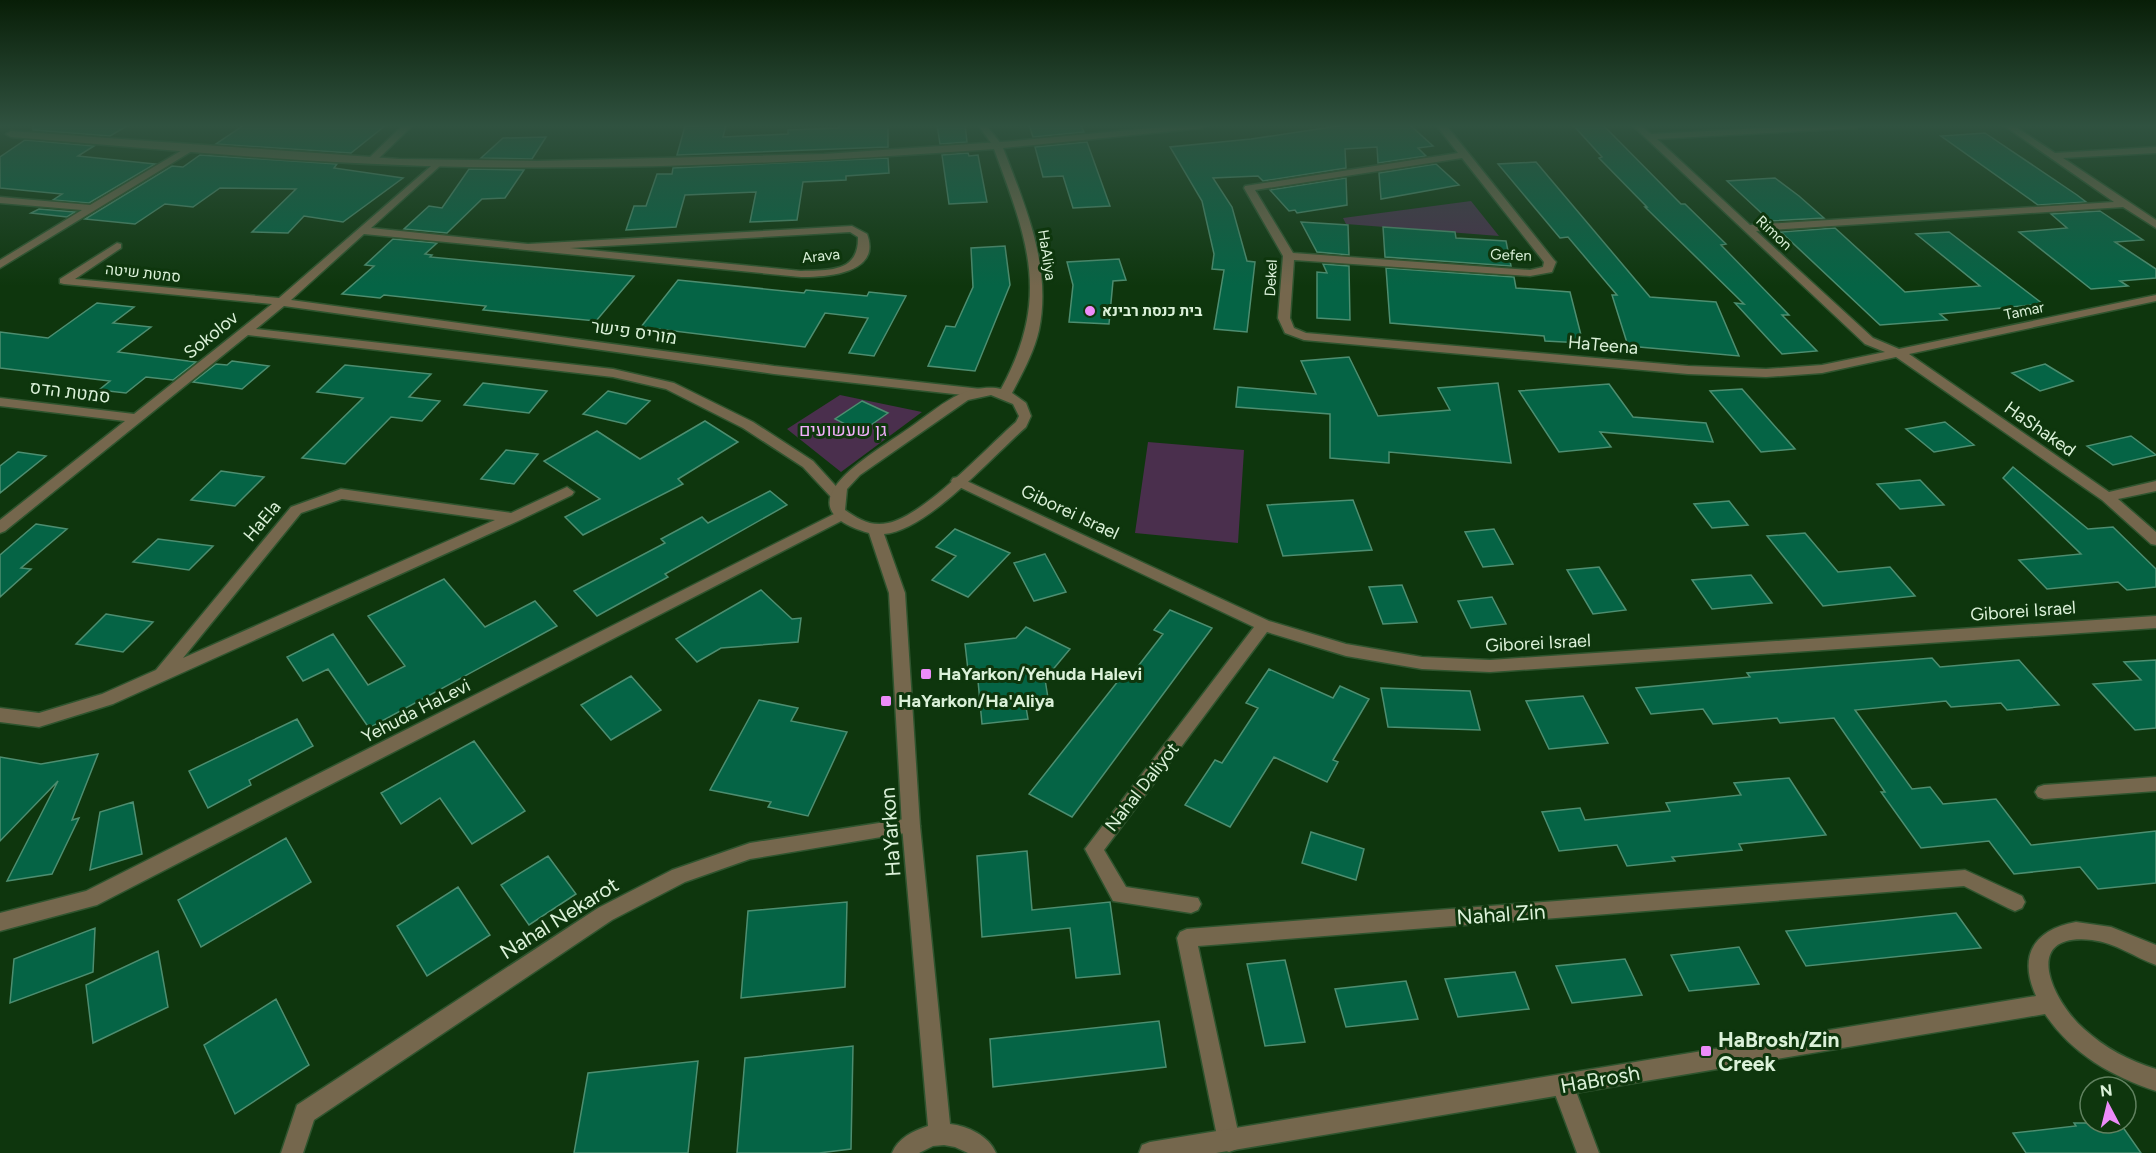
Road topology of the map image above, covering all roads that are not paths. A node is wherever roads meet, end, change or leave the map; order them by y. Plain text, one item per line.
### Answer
1 (139, 179) edge
2 (421, 179) edge
3 (1010, 179) edge
4 (1309, 179) edge
5 (1483, 179) edge
6 (1694, 179) edge
7 (2087, 179) edge
8 (0, 200) edge
9 (2124, 204) junction
10 (90, 208) junction
11 (2156, 225) edge
12 (1746, 228) junction
13 (364, 231) junction
14 (117, 246) dead end
15 (529, 247) junction
16 (1289, 256) junction
17 (0, 264) edge
18 (2156, 298) edge
19 (282, 302) junction
20 (246, 331) junction
21 (1304, 336) joint
22 (1899, 353) junction
23 (981, 393) junction
24 (1005, 394) junction
25 (0, 402) edge
26 (136, 418) junction
27 (958, 481) junction
28 (2156, 486) edge
29 (567, 492) dead end
30 (836, 494) junction
31 (2107, 497) junction
32 (842, 515) junction
33 (513, 518) junction
34 (0, 528) edge
35 (875, 529) junction
36 (2156, 540) edge
37 (2156, 622) edge
38 (1264, 625) junction
39 (162, 673) junction
40 (0, 715) edge
41 (2156, 784) edge
42 (2044, 792) dead end
43 (911, 826) junction
44 (2015, 902) dead end
45 (1191, 904) dead end
46 (0, 922) edge
47 (2156, 956) edge
48 (2049, 1004) junction
49 (2156, 1080) edge
50 (1563, 1086) junction
51 (940, 1134) junction
52 (1229, 1141) junction
53 (292, 1153) edge
54 (903, 1153) edge
55 (985, 1153) edge
56 (1150, 1153) edge
57 (1588, 1153) edge

1 - 10 street
2 - 13 street, Sokolov
3 - 24 street, HaAliya
4 - 16 street, Dekel
5 - 16 street, Gefen
6 - 12 street, Rimon
7 - 9 street
8 - 10 street
9 - 11 street
9 - 12 street
10 - 17 street
12 - 22 street, Rimon
13 - 15 street, Arava
13 - 19 street, Sokolov
14 - 19 street, סמטת שיטה
15 - 15 street, Arava
16 - 21 street, Dekel
18 - 22 street, Tamar
19 - 20 street, Sokolov
19 - 23 street, מוריס פישר
20 - 26 street, Sokolov
20 - 30 street
21 - 22 street, HaTeena
22 - 31 street, HaShaked
23 - 24 street, מוריס פישר
23 - 30 street
24 - 27 street
25 - 26 street, סמטת הדס
26 - 34 street, Sokolov
27 - 35 street
27 - 38 street, Giborei Israel
28 - 31 street
29 - 33 street, HaEla
30 - 32 street
31 - 36 street, HaShaked
32 - 35 street
32 - 46 street, Yehuda HaLevi
33 - 39 street, HaEla
33 - 39 street, HaEla
35 - 43 street, HaYarkon
37 - 38 street, Giborei Israel
38 - 45 street, Nahal Daliyot
39 - 40 street, HaEla
41 - 42 street
43 - 51 street, HaYarkon
43 - 53 street, Nahal Nekarot
44 - 52 street, Nahal Zin
47 - 48 street
48 - 49 street
48 - 50 street, HaBrosh
50 - 52 street, HaBrosh
50 - 57 street
51 - 54 street
51 - 55 street
52 - 56 street, HaBrosh

